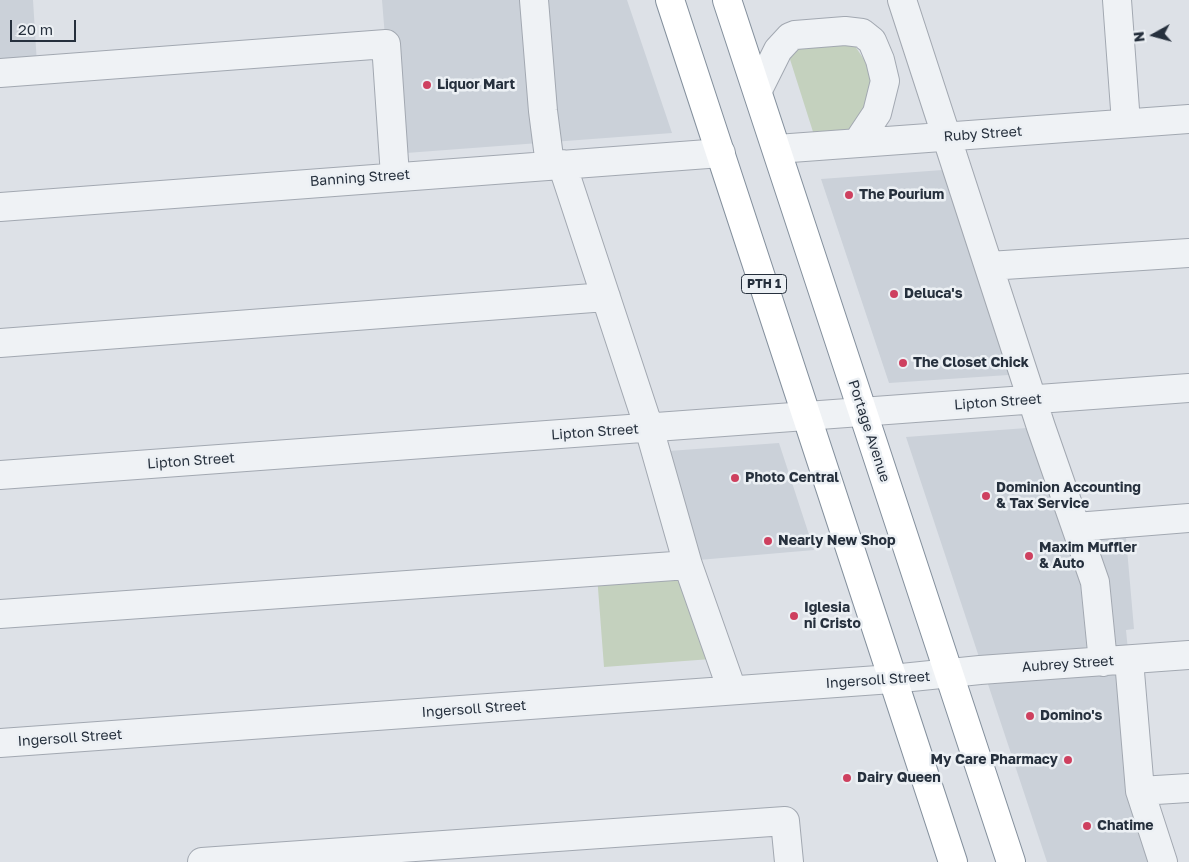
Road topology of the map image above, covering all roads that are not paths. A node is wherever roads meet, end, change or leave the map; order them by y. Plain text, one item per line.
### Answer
1 (534, 0) edge
2 (728, 0) edge
3 (910, 0) edge
4 (1117, 0) edge
5 (667, 2) edge
6 (0, 73) edge
7 (758, 90) junction
8 (1189, 119) edge
9 (1126, 123) junction
10 (947, 136) junction
11 (857, 143) junction
12 (777, 149) junction
13 (721, 153) junction
14 (556, 165) junction
15 (396, 176) junction
16 (0, 207) edge
17 (1189, 253) edge
18 (989, 266) junction
19 (606, 298) junction
20 (0, 343) edge
21 (1189, 388) edge
22 (1032, 399) junction
23 (862, 412) junction
24 (808, 416) junction
25 (648, 428) junction
26 (0, 475) edge
27 (1189, 518) edge
28 (1076, 527) junction
29 (688, 565) junction
30 (0, 614) edge
31 (1189, 655) edge
32 (1116, 661) junction
33 (948, 674) junction
34 (892, 679) junction
35 (732, 690) junction
36 (0, 743) edge
37 (1189, 788) edge
38 (1140, 791) junction
39 (202, 862) edge
40 (789, 862) edge
41 (953, 862) edge
42 (1011, 862) edge
43 (1163, 862) edge

1 - 14 street
2 - 7 highway, Portage Avenue
3 - 10 street
4 - 9 street
5 - 13 highway, PTH 1
6 - 15 street
7 - 11 street
7 - 12 highway, Portage Avenue
8 - 9 street, Ruby Street
9 - 10 street, Ruby Street
10 - 11 street, Ruby Street
10 - 18 street
11 - 12 street, Ruby Street
12 - 23 highway, Portage Avenue
13 - 14 street, Banning Street
13 - 24 highway, PTH 1
14 - 15 street, Banning Street
14 - 19 street
15 - 16 street, Banning Street
17 - 18 street
18 - 22 street
19 - 20 street
19 - 25 street
21 - 22 street, Lipton Street
22 - 23 street, Lipton Street
22 - 28 street
23 - 24 street, Lipton Street
23 - 33 highway, Portage Avenue
24 - 25 street, Lipton Street
24 - 34 highway, PTH 1
25 - 26 street, Lipton Street
25 - 29 street
27 - 28 street
28 - 32 street
29 - 30 street
29 - 35 street
31 - 32 street, Aubrey Street
32 - 33 street, Aubrey Street
32 - 38 street
33 - 34 street, Ingersoll Street
33 - 42 highway, Portage Avenue
34 - 35 street, Ingersoll Street
34 - 41 highway, PTH 1
35 - 36 street, Ingersoll Street
37 - 38 street
38 - 43 street
39 - 40 street

